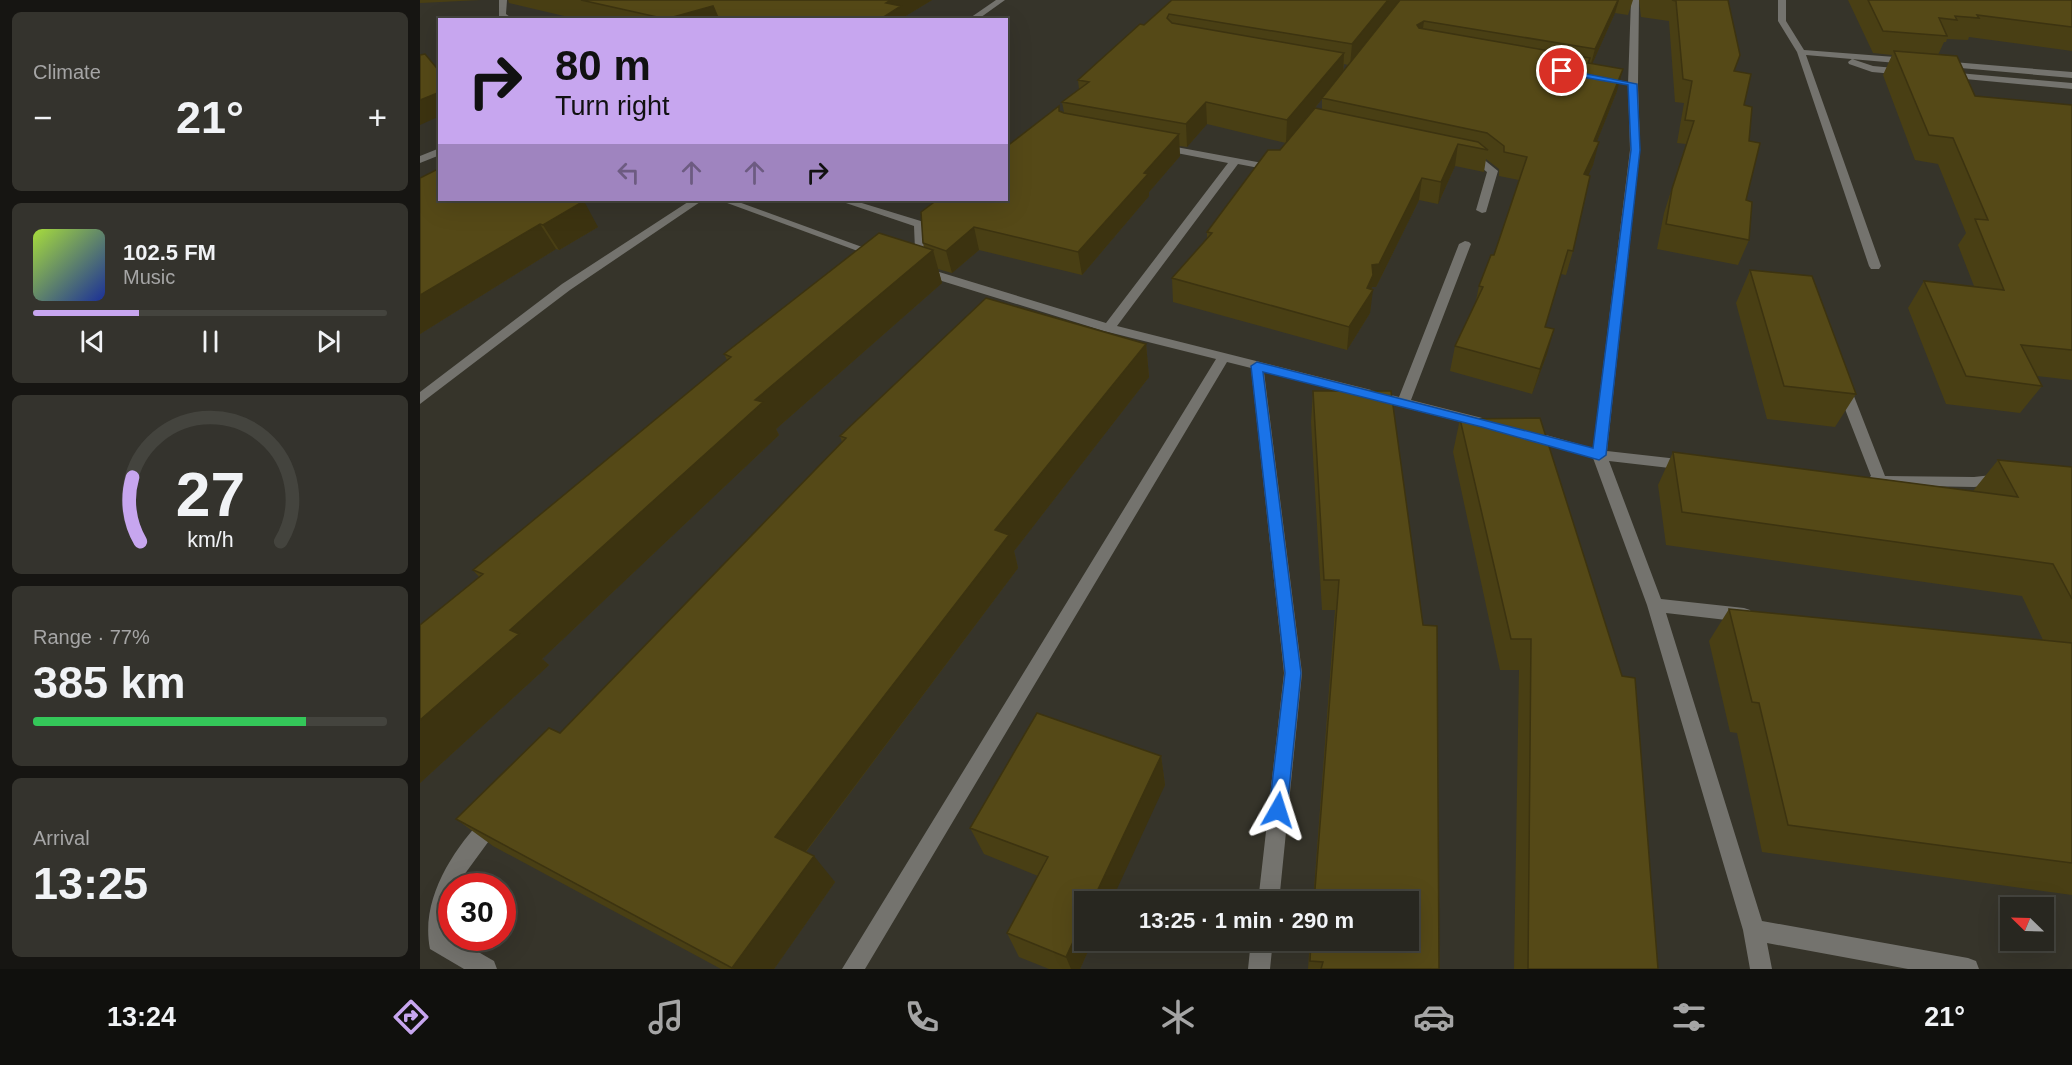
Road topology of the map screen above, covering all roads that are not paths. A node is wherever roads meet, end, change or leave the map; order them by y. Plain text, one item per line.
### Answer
1 (503, 0) edge
2 (1001, 0) edge
3 (1782, 0) edge
4 (1632, 2) edge
5 (507, 18) edge
6 (974, 18) edge
7 (1801, 52) junction
8 (1827, 54) junction
9 (1914, 61) edge
10 (1925, 62) edge
11 (1919, 73) edge
12 (1931, 74) edge
13 (2072, 75) edge
14 (2072, 86) edge
15 (1145, 144) edge
16 (438, 152) edge
17 (1455, 155) edge
18 (420, 160) edge
19 (1281, 160) edge
20 (1234, 162) junction
21 (696, 201) edge
22 (727, 201) edge
23 (845, 201) edge
24 (1482, 210) dead end
25 (1465, 244) dead end
26 (890, 259) edge
27 (1875, 266) dead end
28 (998, 294) junction
29 (982, 311) edge
30 (1109, 328) junction
31 (1223, 358) junction
32 (1257, 366) junction
33 (1838, 374) edge
34 (420, 399) edge
35 (1403, 403) junction
36 (1599, 455) junction
37 (1702, 467) edge
38 (2017, 477) edge
39 (1859, 480) edge
40 (1880, 481) junction
41 (1655, 605) junction
42 (1761, 616) edge
43 (501, 814) edge
44 (1269, 891) edge
45 (1754, 930) junction
46 (1261, 951) edge
47 (486, 969) edge
48 (853, 969) edge
49 (1259, 969) edge
50 (1761, 969) edge
51 (1968, 969) edge

1 - 5 street
2 - 6 street
3 - 7 street
4 - 36 street
7 - 8 street
7 - 27 street
8 - 9 street
8 - 11 street
10 - 13 street
12 - 14 street
15 - 20 street
16 - 18 street
17 - 24 street
19 - 20 street
20 - 30 street
21 - 34 street
22 - 26 street
23 - 28 street
25 - 35 street
28 - 29 street
28 - 30 street
30 - 31 street
31 - 32 street
31 - 48 street
32 - 35 street
32 - 44 street
33 - 40 street
35 - 36 street
36 - 37 street
36 - 41 street
38 - 40 street
39 - 40 street
41 - 42 street
41 - 45 street
43 - 47 street
45 - 50 street
45 - 51 street
46 - 49 street

